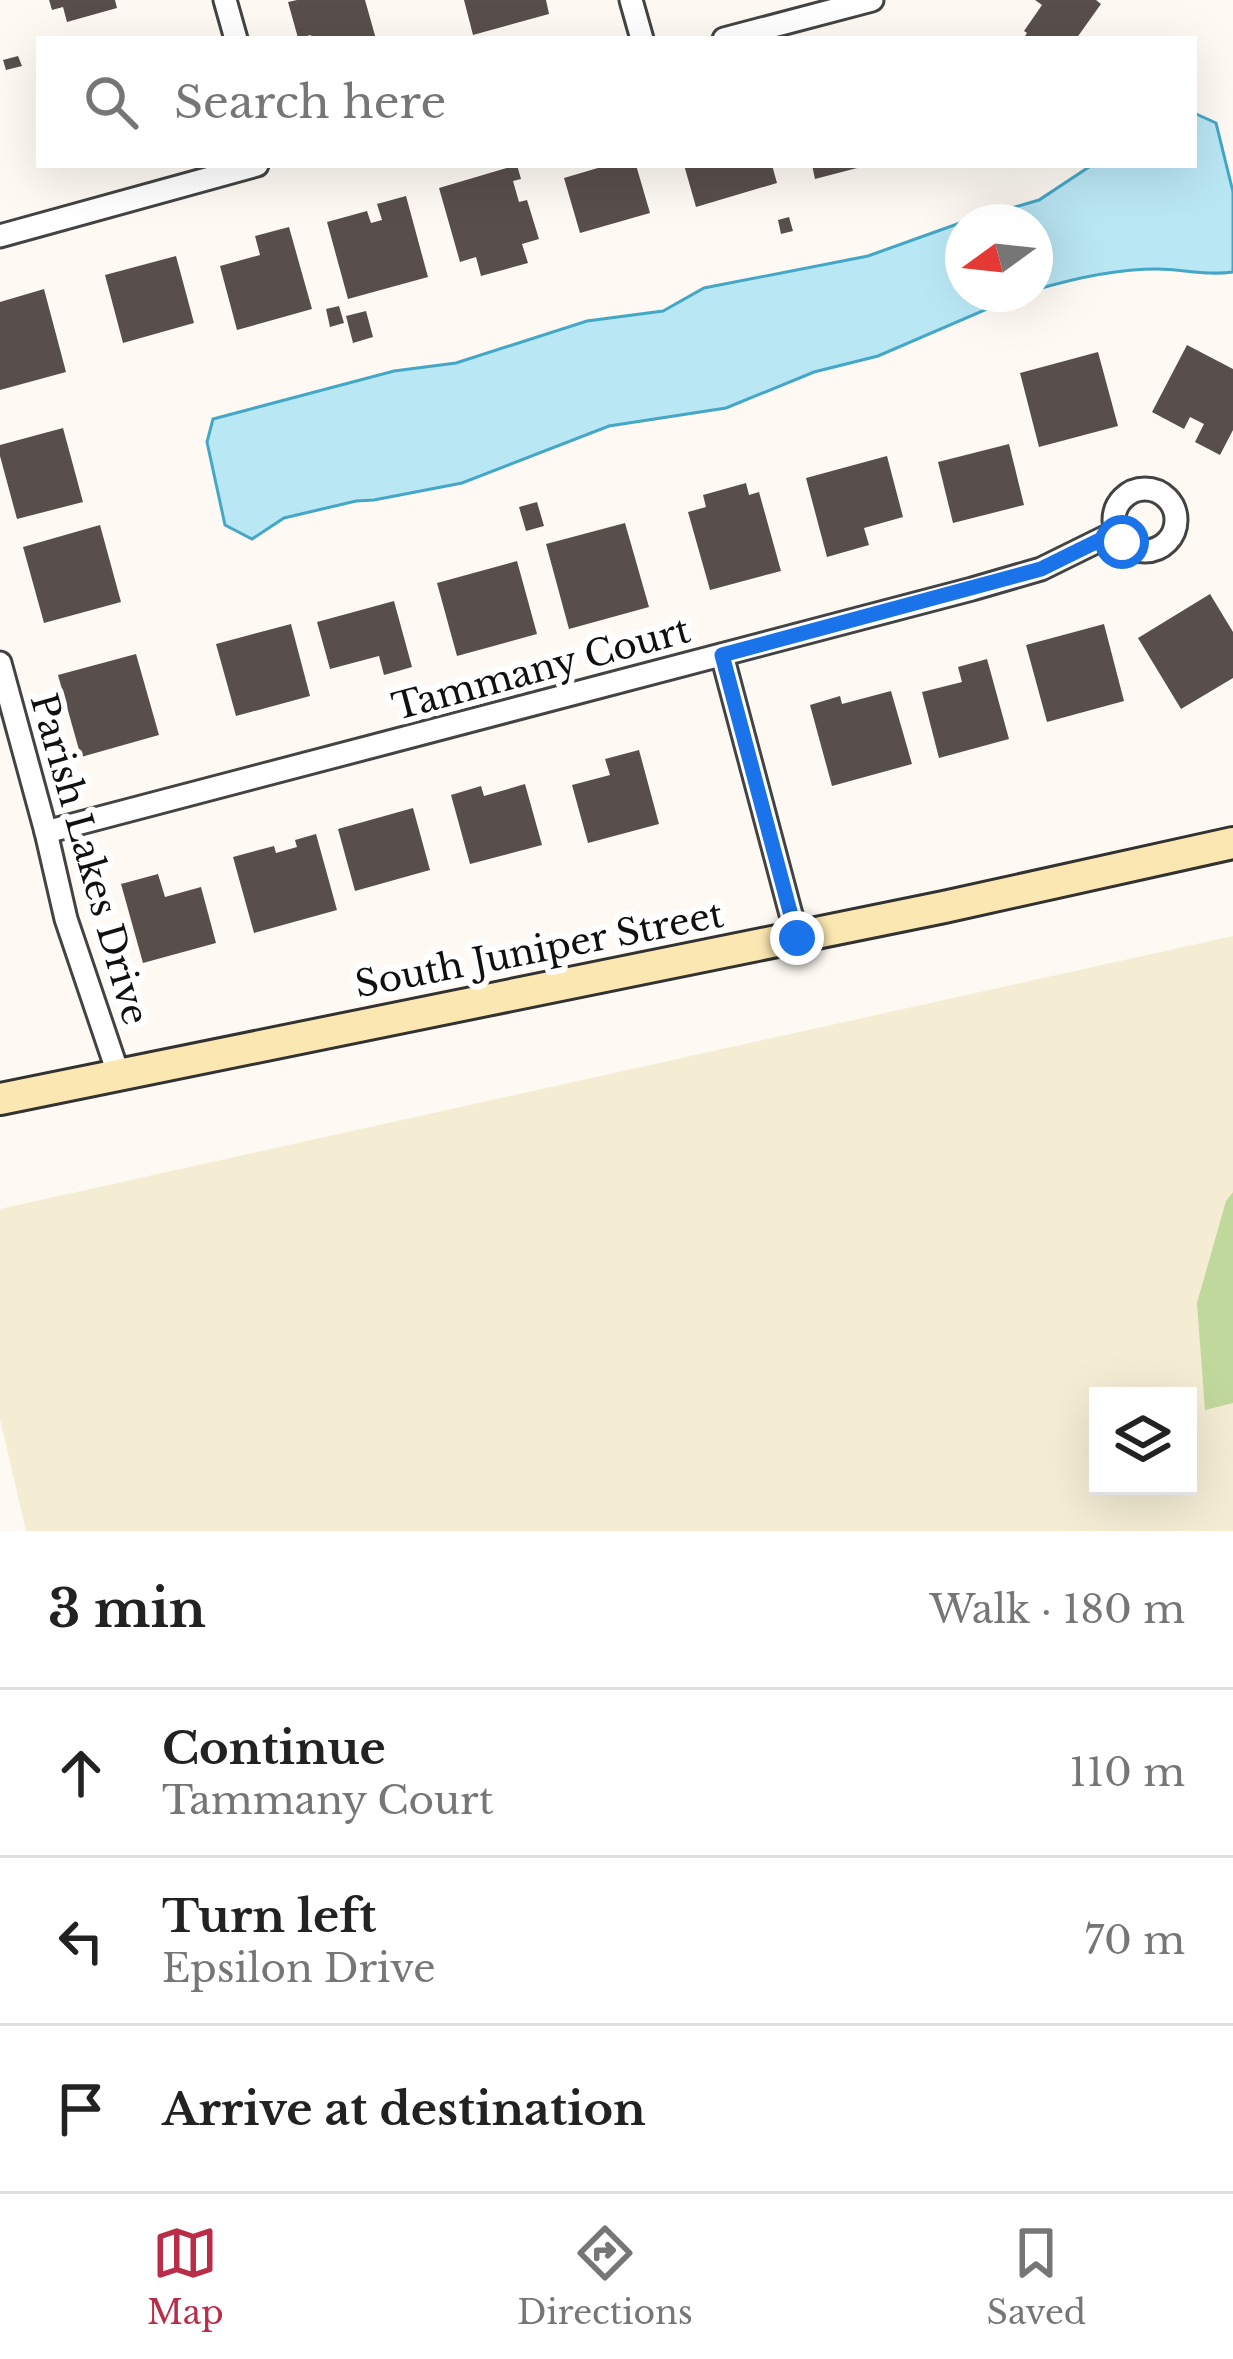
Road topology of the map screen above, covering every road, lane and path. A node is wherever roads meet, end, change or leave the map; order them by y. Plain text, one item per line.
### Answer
1 (225, 0) edge
2 (632, 0) edge
3 (872, 0) edge
4 (235, 36) edge
5 (641, 36) edge
6 (735, 36) edge
7 (245, 168) edge
8 (0, 236) edge
9 (1116, 532) dead end
10 (722, 655) junction
11 (0, 663) edge
12 (46, 832) junction
13 (1233, 843) edge
14 (797, 938) junction
15 (118, 1073) junction
16 (0, 1099) edge

1 - 4 street
2 - 5 street
3 - 6 street
7 - 8 street
9 - 10 street, Tammany Court
10 - 12 street, Tammany Court
10 - 14 street
11 - 12 street, Parish Lakes Drive
12 - 15 street, Parish Lakes Drive
13 - 14 street, South Juniper Street
14 - 15 street, South Juniper Street
15 - 16 street, South Juniper Street

